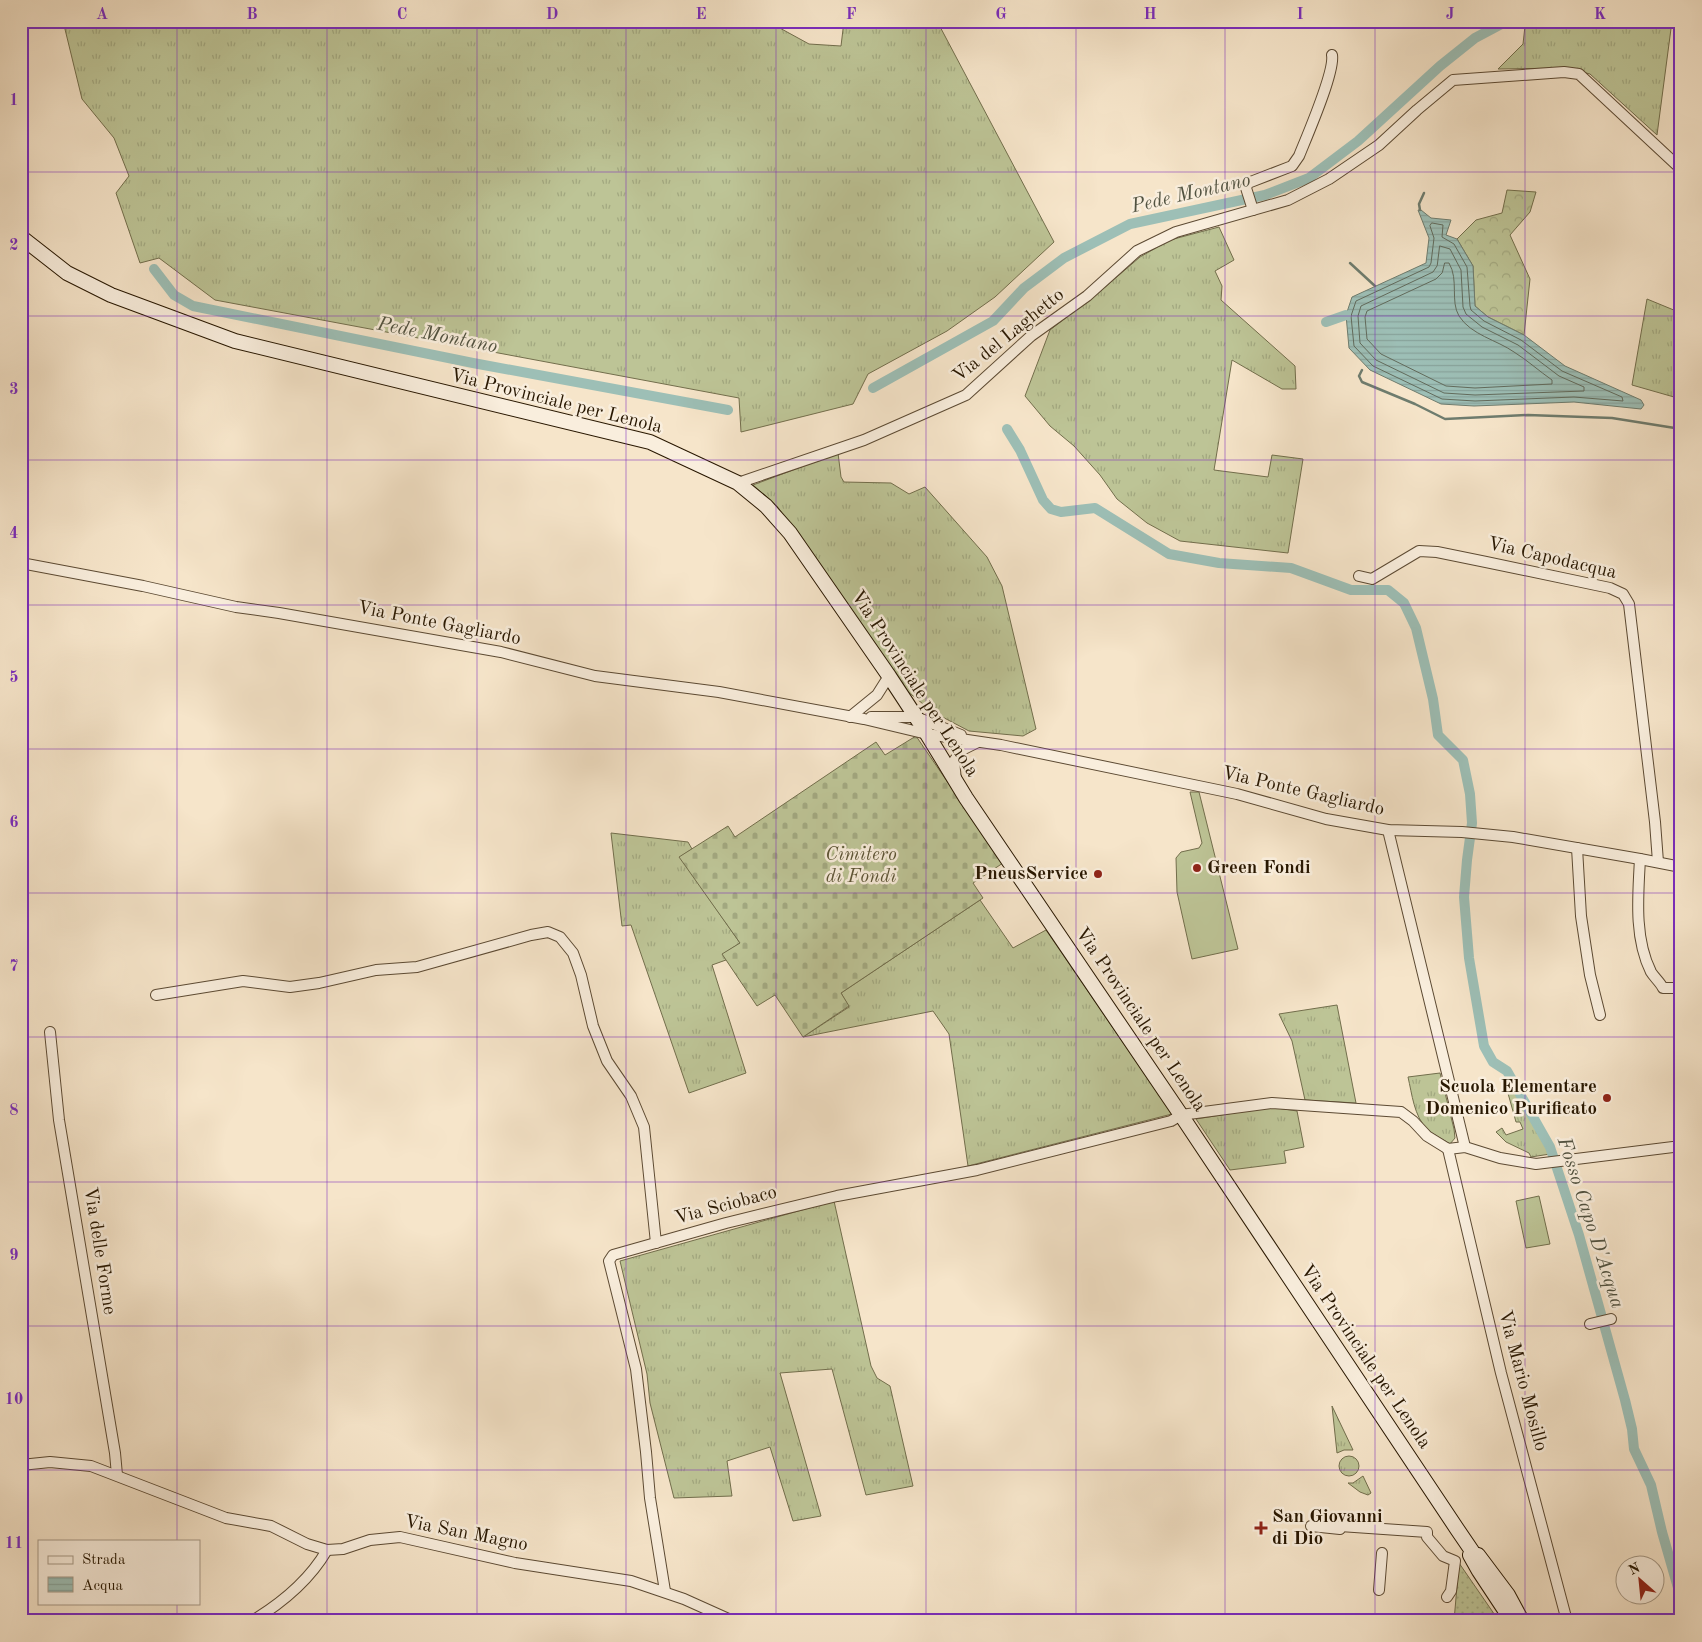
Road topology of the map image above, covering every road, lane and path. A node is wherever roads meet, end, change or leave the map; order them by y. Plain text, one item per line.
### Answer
1 (1332, 55) dead end
2 (1681, 169) edge
3 (1255, 208) junction
4 (21, 237) edge
5 (738, 483) junction
6 (21, 563) edge
7 (1359, 576) dead end
8 (889, 676) junction
9 (850, 717) junction
10 (916, 717) junction
11 (927, 734) junction
12 (978, 742) junction
13 (956, 781) junction
14 (1388, 830) junction
15 (1577, 848) junction
16 (1640, 859) junction
17 (1658, 862) junction
18 (1681, 867) edge
19 (1681, 988) edge
20 (156, 995) dead end
21 (1600, 1015) dead end
22 (50, 1032) dead end
23 (1181, 1114) junction
24 (1681, 1146) edge
25 (1465, 1147) junction
26 (1448, 1149) junction
27 (656, 1243) junction
28 (1611, 1319) dead end
29 (1590, 1324) dead end
30 (21, 1465) edge
31 (117, 1475) junction
32 (1311, 1526) dead end
33 (1340, 1528) junction
34 (1427, 1537) junction
35 (326, 1550) junction
36 (1472, 1551) junction
37 (1382, 1553) dead end
38 (1379, 1590) dead end
39 (665, 1591) junction
40 (1447, 1597) dead end
41 (252, 1621) edge
42 (733, 1621) edge
43 (1510, 1621) edge
44 (1522, 1621) edge
45 (1567, 1621) edge

1 - 3 street
2 - 3 street, Via del Laghetto
3 - 5 street, Via del Laghetto
4 - 5 main road, Via Provinciale per Lenola
5 - 8 main road, Via Provinciale per Lenola
6 - 9 street, Via Ponte Gagliardo
7 - 17 street, Via Capodacqua
8 - 9 street
8 - 10 main road, Via Provinciale per Lenola
9 - 10 street, Via Ponte Gagliardo
9 - 11 street, Via Ponte Gagliardo
10 - 11 main road, Via Provinciale per Lenola
10 - 12 street, Via Ponte Gagliardo
11 - 12 street, Via Ponte Gagliardo
11 - 13 main road, Via Provinciale per Lenola
12 - 13 street
12 - 14 street, Via Ponte Gagliardo
13 - 23 main road, Via Provinciale per Lenola
14 - 15 street, Via Ponte Gagliardo
14 - 25 street
15 - 16 street, Via Ponte Gagliardo
15 - 21 street
16 - 17 street, Via Ponte Gagliardo
16 - 19 street
17 - 18 street, Via Ponte Gagliardo
20 - 27 street
22 - 31 street, Via delle Forme
23 - 26 street, Via Sciobaco
23 - 27 street, Via Sciobaco
23 - 36 main road, Via Provinciale per Lenola
24 - 25 street
25 - 26 street
26 - 45 street, Via Mario Mosillo
27 - 39 street, Via Sciobaco
28 - 29 street
30 - 31 street, Via San Magno
31 - 35 street, Via San Magno
32 - 33 street
33 - 34 street
33 - 34 street
34 - 40 street
35 - 39 street, Via San Magno
35 - 41 street
36 - 43 main road, Via Provinciale per Lenola
36 - 44 main road, Via Provinciale per Lenola
37 - 38 street
39 - 42 street, Via San Magno

